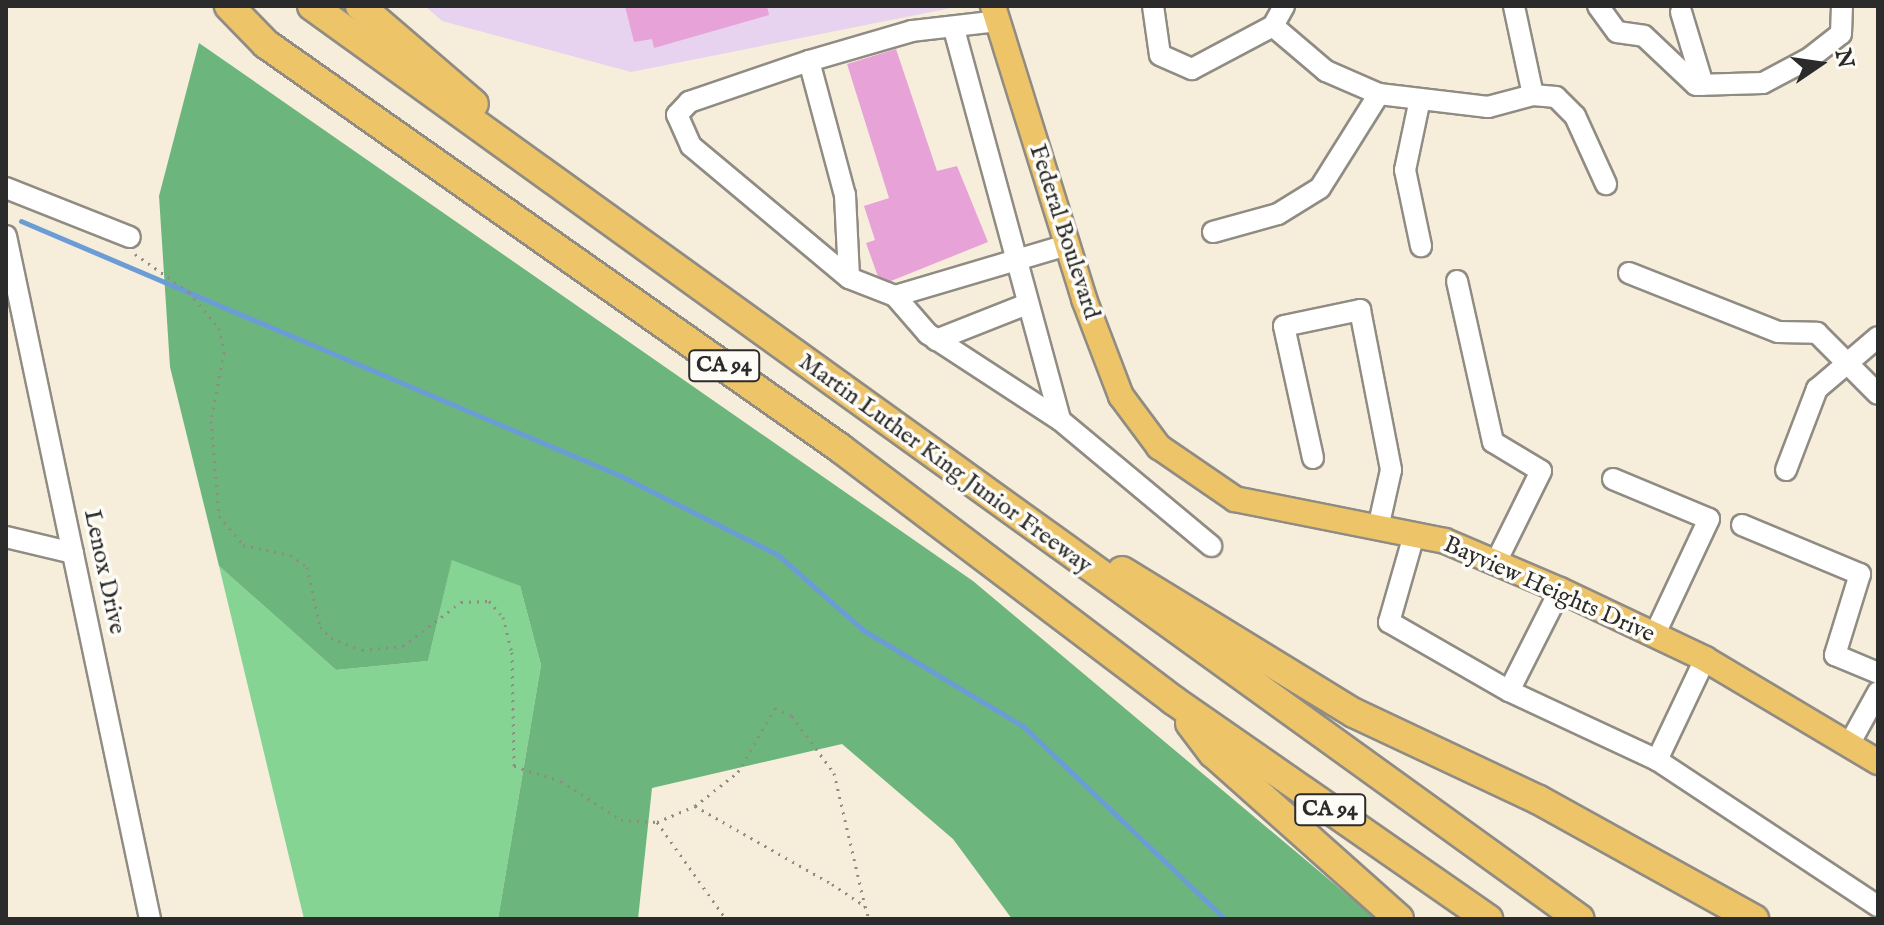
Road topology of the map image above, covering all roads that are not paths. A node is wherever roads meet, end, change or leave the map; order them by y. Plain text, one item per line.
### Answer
1 (214, 6) edge
2 (229, 6) edge
3 (312, 6) edge
4 (360, 6) edge
5 (1153, 6) edge
6 (1284, 6) edge
7 (1514, 6) edge
8 (1598, 6) edge
9 (1842, 6) edge
10 (1681, 12) dead end
11 (995, 14) edge
12 (1273, 26) junction
13 (954, 29) junction
14 (266, 44) junction
15 (809, 61) junction
16 (1703, 85) junction
17 (1379, 94) junction
18 (1533, 95) junction
19 (1420, 99) junction
20 (1606, 184) dead end
21 (6, 188) edge
22 (1213, 232) dead end
23 (627, 235) junction
24 (6, 236) edge
25 (130, 237) road end
26 (1067, 245) junction
27 (1421, 246) dead end
28 (1012, 257) junction
29 (1629, 273) dead end
30 (849, 278) junction
31 (1457, 281) dead end
32 (895, 296) junction
33 (1027, 304) junction
34 (1878, 337) edge
35 (936, 340) junction
36 (1855, 363) junction
37 (1878, 394) edge
38 (885, 420) junction
39 (1060, 420) junction
40 (1159, 447) joint
41 (1313, 458) dead end
42 (1786, 470) dead end
43 (1613, 479) dead end
44 (1742, 525) dead end
45 (1378, 528) junction
46 (1414, 535) junction
47 (6, 537) edge
48 (1211, 546) dead end
49 (73, 553) junction
50 (1495, 564) junction
51 (1560, 590) junction
52 (1654, 636) junction
53 (1705, 659) junction
54 (1878, 673) edge
55 (1509, 691) junction
56 (1878, 692) edge
57 (1173, 700) junction
58 (1851, 741) junction
59 (1657, 760) junction
60 (1878, 762) edge
61 (1878, 906) edge
62 (150, 919) edge
63 (1399, 919) edge
64 (1488, 919) edge
65 (1580, 919) edge
66 (1754, 919) edge

1 - 14 highway
2 - 14 highway, Martin Luther King Junior Freeway / CA 94
3 - 23 highway, Martin Luther King Junior Freeway / CA 94
4 - 23 highway
5 - 12 street
6 - 12 street
7 - 18 street
8 - 16 street
9 - 16 street
10 - 16 street
11 - 13 street
11 - 26 main road, Federal Boulevard
12 - 17 street
13 - 15 street
13 - 28 street
14 - 57 highway, Martin Luther King Junior Freeway / CA 94
15 - 30 street
15 - 30 street
17 - 19 street
17 - 22 street
18 - 19 street
18 - 20 street
19 - 27 street
21 - 25 street
23 - 38 highway, Martin Luther King Junior Freeway / CA 94
24 - 49 street, Lenox Drive
26 - 28 street
26 - 40 main road, Federal Boulevard
28 - 32 street
28 - 33 street
29 - 36 street
30 - 32 street
31 - 50 street
32 - 35 street
33 - 35 street
33 - 39 street
34 - 36 street
35 - 39 street
36 - 37 street
36 - 42 street
38 - 65 highway, Martin Luther King Junior Freeway / CA 94
38 - 66 highway
39 - 48 street
40 - 45 main road, Bayview Heights Drive
41 - 45 street
43 - 52 street
44 - 54 street
45 - 46 main road, Bayview Heights Drive
46 - 50 main road, Bayview Heights Drive
46 - 55 street
47 - 49 street
49 - 62 street, Lenox Drive
50 - 51 main road, Bayview Heights Drive
51 - 52 main road, Bayview Heights Drive
51 - 55 street
52 - 53 main road, Bayview Heights Drive
53 - 58 main road, Bayview Heights Drive
53 - 59 street
55 - 59 street
56 - 58 street
57 - 63 highway
57 - 64 highway, Martin Luther King Junior Freeway / CA 94
58 - 60 main road, Bayview Heights Drive
59 - 61 street

